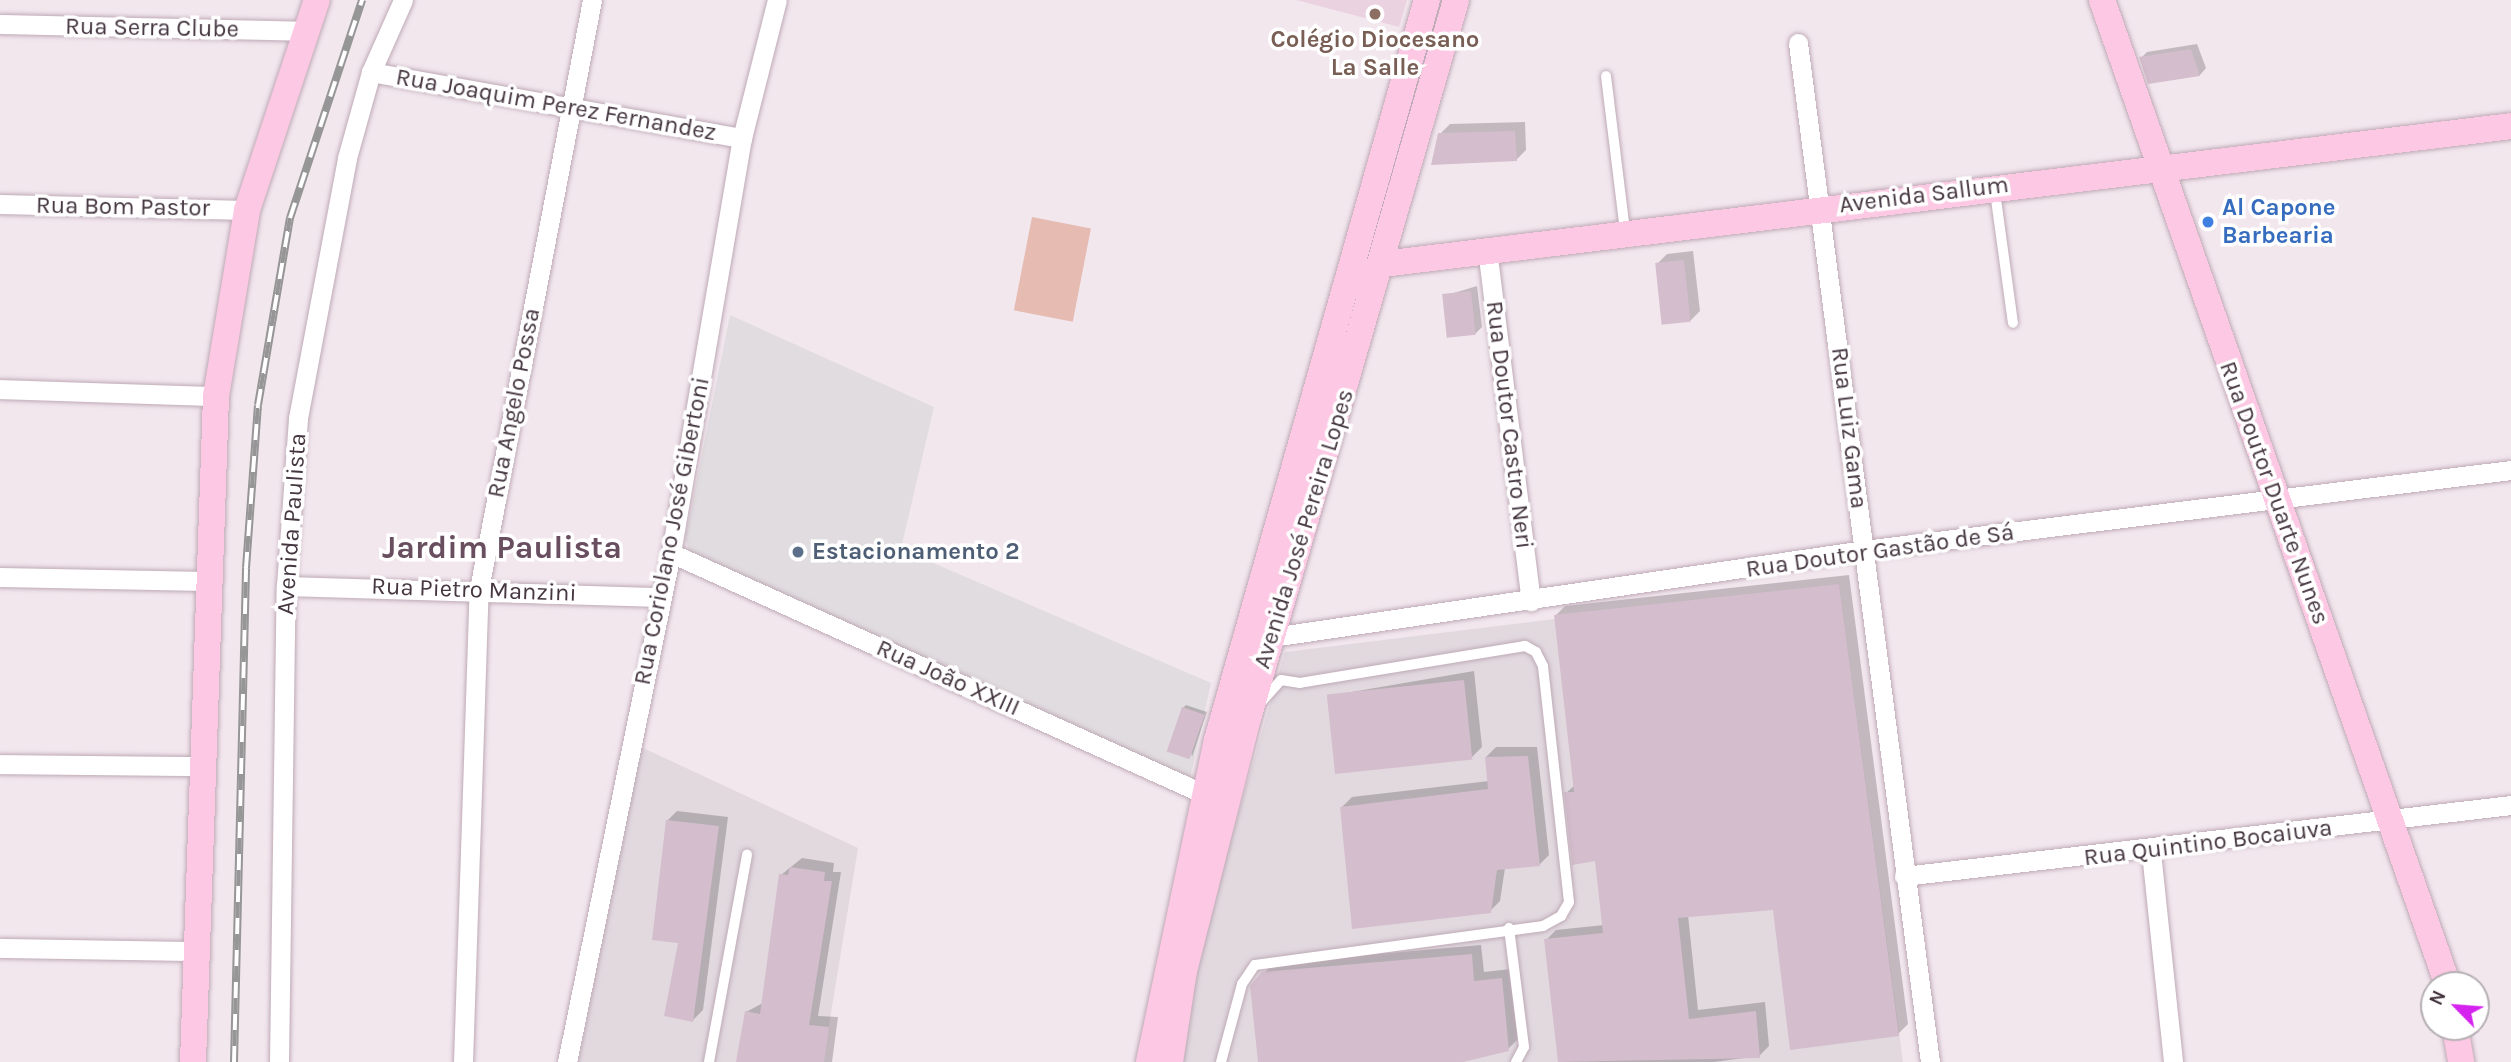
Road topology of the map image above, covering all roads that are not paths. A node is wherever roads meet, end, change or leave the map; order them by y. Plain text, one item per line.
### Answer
1 (317, 0) edge
2 (403, 0) edge
3 (592, 0) edge
4 (778, 0) edge
5 (790, 0) edge
6 (1427, 0) edge
7 (1456, 0) edge
8 (2102, 0) edge
9 (0, 24) edge
10 (304, 31) junction
11 (771, 34) junction
12 (1798, 43) dead end
13 (371, 72) junction
14 (1606, 76) dead end
15 (569, 111) junction
16 (2511, 126) edge
17 (742, 138) junction
18 (2160, 169) junction
19 (1994, 186) junction
20 (0, 204) edge
21 (1821, 206) junction
22 (247, 209) junction
23 (1625, 231) junction
24 (1487, 249) junction
25 (1383, 264) junction
26 (1345, 290) junction
27 (2012, 323) dead end
28 (0, 389) edge
29 (216, 396) junction
30 (2511, 470) edge
31 (2276, 502) junction
32 (1864, 550) junction
33 (671, 553) junction
34 (0, 576) edge
35 (206, 581) junction
36 (286, 586) junction
37 (479, 589) junction
38 (661, 597) junction
39 (1531, 601) junction
40 (1262, 633) junction
41 (1237, 712) junction
42 (0, 764) edge
43 (199, 766) junction
44 (1214, 798) junction
45 (2511, 805) edge
46 (2393, 821) junction
47 (2151, 852) junction
48 (747, 854) dead end
49 (1904, 876) junction
50 (1509, 928) junction
51 (0, 948) edge
52 (195, 951) junction
53 (2443, 971) edge
54 (2457, 1041) edge
55 (193, 1062) edge
56 (279, 1062) edge
57 (463, 1062) edge
58 (567, 1062) edge
59 (709, 1062) edge
60 (1149, 1062) edge
61 (1170, 1062) edge
62 (1221, 1062) edge
63 (1516, 1062) edge
64 (1930, 1062) edge
65 (2173, 1062) edge
66 (2461, 1062) edge

1 - 10 street
2 - 13 street, Avenida Paulista
3 - 15 street, Rua Angelo Possa
4 - 11 street, Rua Coriolano José Gibertoni
5 - 11 street
6 - 26 street, Avenida José Pereira Lopes
7 - 25 street, Avenida José Pereira Lopes
8 - 18 street, Rua Doutor Duarte Nunes
9 - 10 street, Rua Serra Clube
10 - 22 street
11 - 17 street, Rua Coriolano José Gibertoni
12 - 21 street, Rua Luiz Gama
13 - 15 street, Rua Joaquim Perez Fernandez
13 - 36 street, Avenida Paulista
14 - 23 lane
15 - 17 street, Rua Joaquim Perez Fernandez
15 - 37 street, Rua Angelo Possa
16 - 18 street, Avenida Sallum
17 - 33 street, Rua Coriolano José Gibertoni
18 - 19 street, Avenida Sallum
18 - 31 street, Rua Doutor Duarte Nunes
19 - 21 street, Avenida Sallum
19 - 27 lane
20 - 22 street, Rua Bom Pastor
21 - 23 street, Avenida Sallum
21 - 32 street, Rua Luiz Gama
22 - 29 street
23 - 24 street, Avenida Sallum
24 - 25 street, Avenida Sallum
24 - 39 street, Rua Doutor Castro Neri
25 - 26 street, Avenida Sallum
25 - 40 street, Avenida José Pereira Lopes
26 - 40 street, Avenida José Pereira Lopes
28 - 29 street
29 - 35 street
30 - 31 street, Rua Doutor Gastão de Sá
31 - 32 street, Rua Doutor Gastão de Sá
31 - 46 street, Rua Doutor Duarte Nunes
32 - 39 street, Rua Doutor Gastão de Sá
32 - 49 street, Rua Luiz Gama
33 - 38 street, Rua Coriolano José Gibertoni
33 - 44 street, Rua João XXIII
34 - 35 street
35 - 43 street
36 - 37 street, Rua Pietro Manzini
36 - 56 street, Avenida Paulista
37 - 38 street, Rua Pietro Manzini
37 - 57 street, Rua Angelo Possa
38 - 58 street, Rua Coriolano José Gibertoni
39 - 40 street, Rua Doutor Gastão de Sá
40 - 41 street, Avenida José Pereira Lopes
41 - 44 street, Avenida José Pereira Lopes
41 - 50 lane
42 - 43 street
43 - 52 street
44 - 60 street, Avenida José Pereira Lopes
44 - 61 street, Avenida José Pereira Lopes
45 - 46 street, Rua Quintino Bocaiuva
46 - 47 street, Rua Quintino Bocaiuva
46 - 53 street, Rua Doutor Duarte Nunes
47 - 49 street, Rua Quintino Bocaiuva
47 - 65 street
48 - 59 lane
49 - 64 street, Rua Luiz Gama
50 - 62 lane
50 - 63 lane
51 - 52 street
52 - 55 street
54 - 66 street

